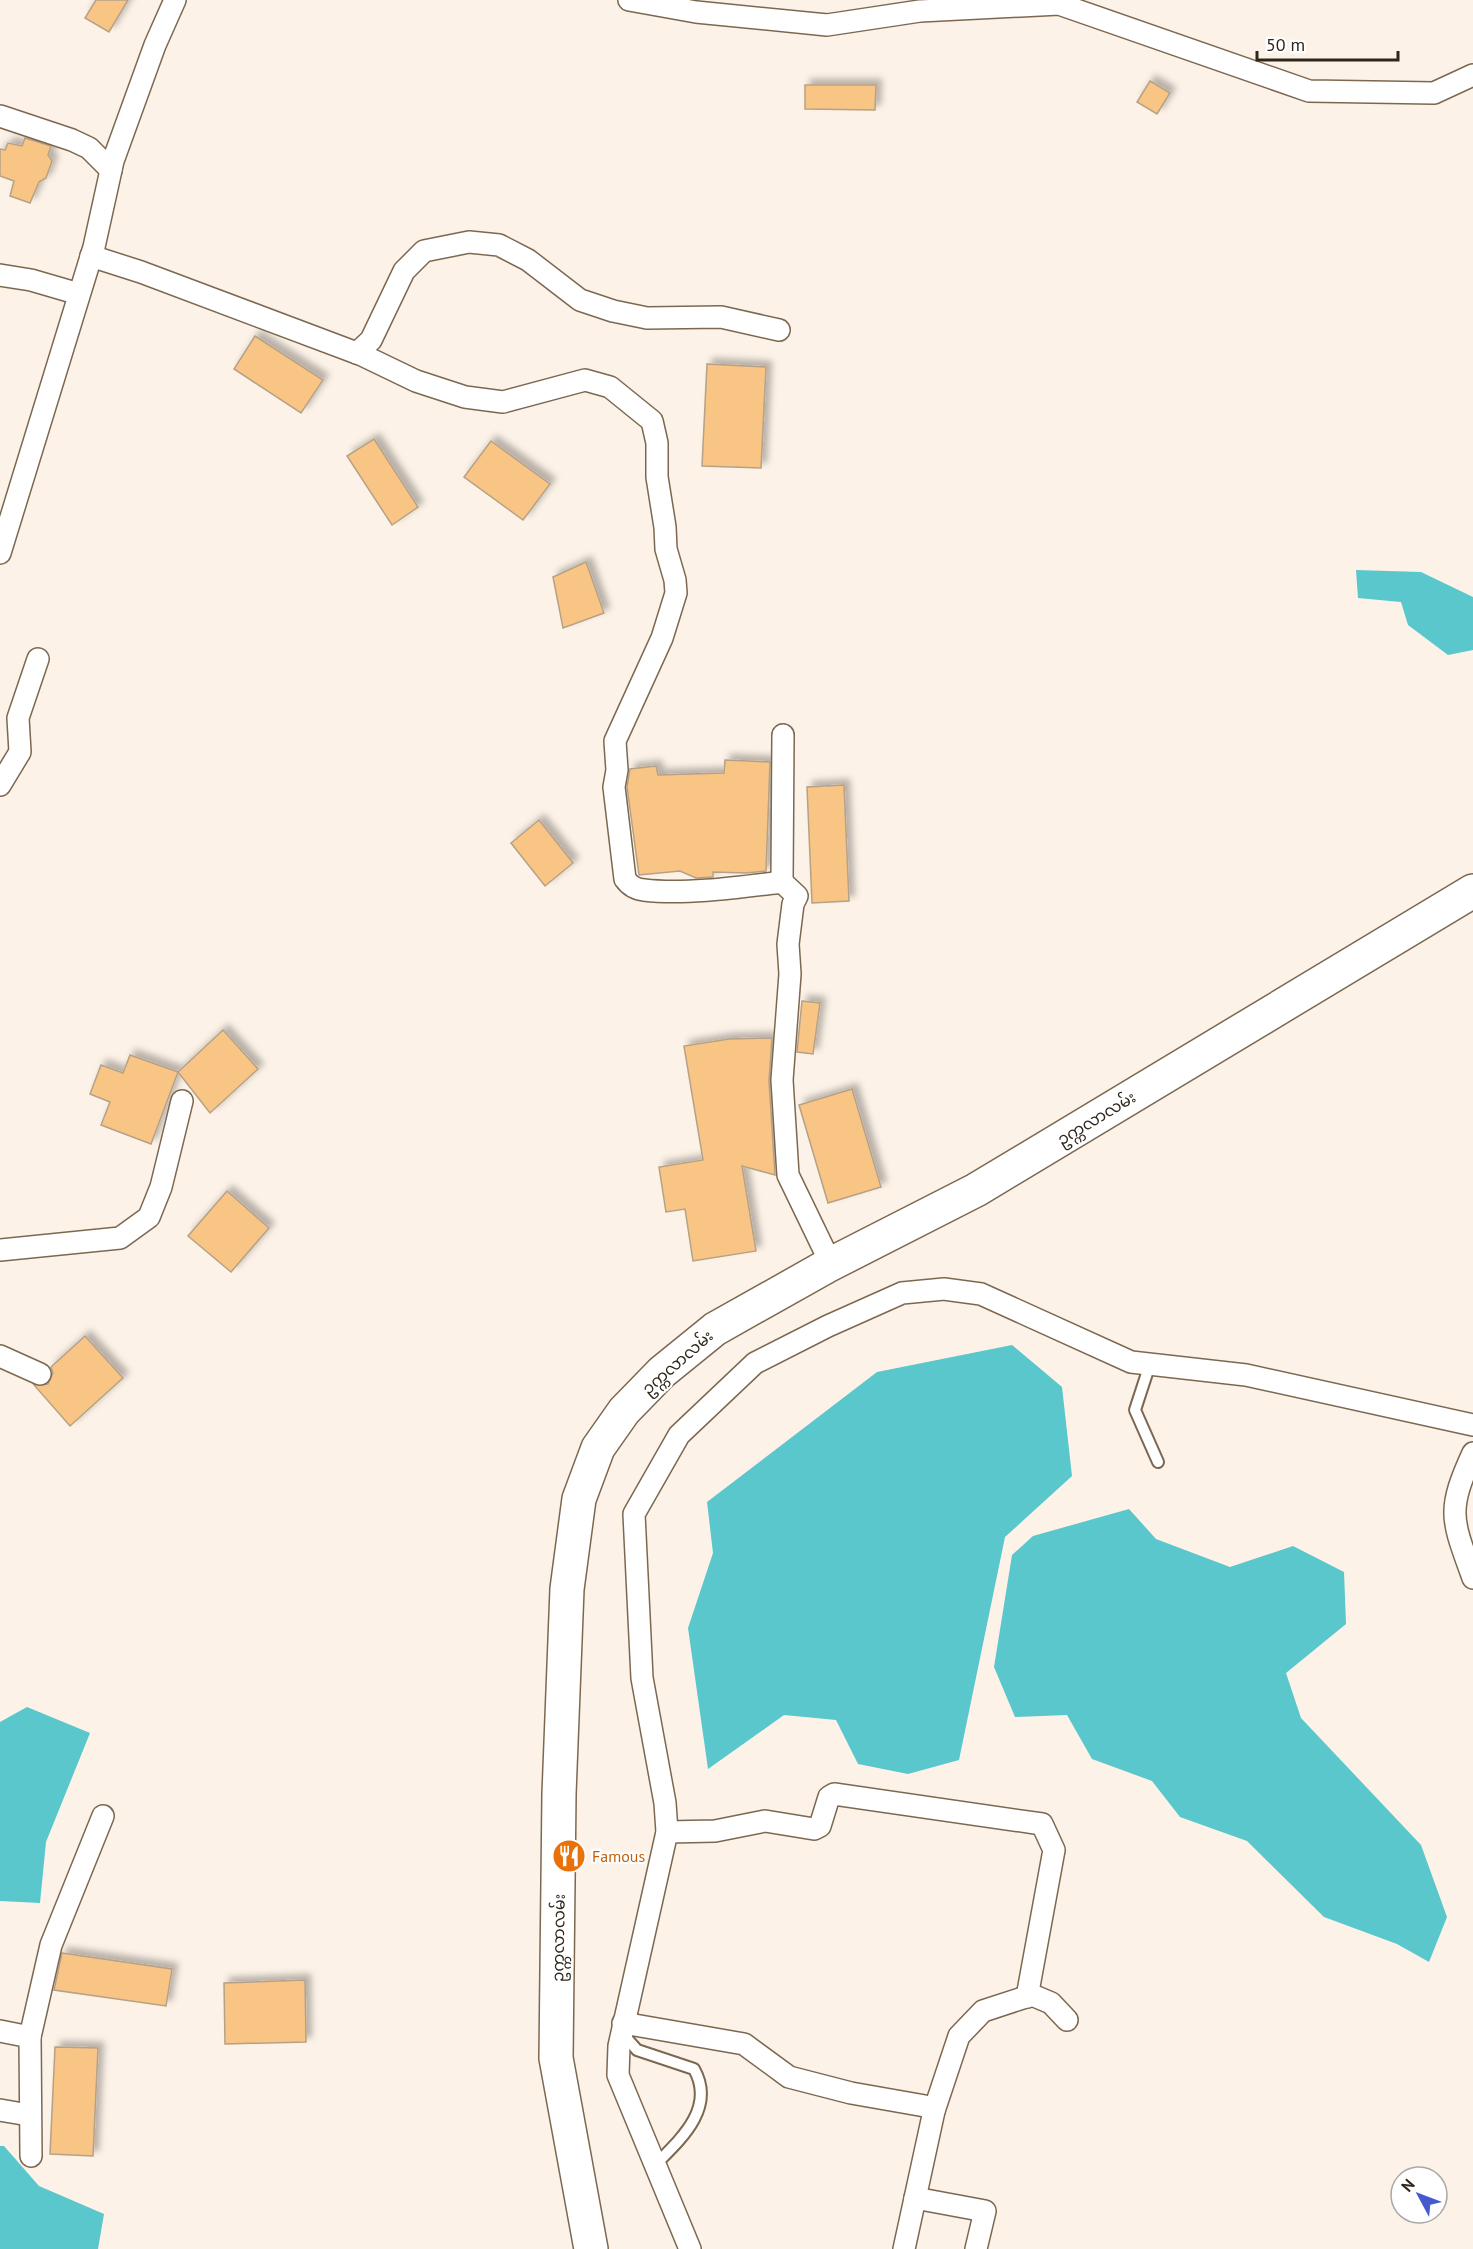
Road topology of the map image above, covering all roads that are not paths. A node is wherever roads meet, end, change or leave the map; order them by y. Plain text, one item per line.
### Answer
1 (175, 0) edge
2 (629, 0) edge
3 (1473, 75) edge
4 (0, 116) edge
5 (111, 170) junction
6 (91, 256) junction
7 (0, 275) edge
8 (79, 294) junction
9 (779, 330) dead end
10 (357, 353) junction
11 (8, 503) edge
12 (0, 553) edge
13 (38, 659) dead end
14 (783, 735) dead end
15 (0, 785) edge
16 (782, 882) junction
17 (1473, 891) edge
18 (182, 1101) dead end
19 (0, 1250) edge
20 (831, 1264) junction
21 (0, 1356) edge
22 (1150, 1364) junction
23 (40, 1374) dead end
24 (1473, 1425) edge
25 (1473, 1453) edge
26 (1158, 1462) dead end
27 (1473, 1578) edge
28 (103, 1816) dead end
29 (667, 1832) junction
30 (1027, 1996) junction
31 (1067, 2020) dead end
32 (622, 2028) junction
33 (0, 2031) edge
34 (30, 2037) junction
35 (637, 2050) junction
36 (618, 2075) junction
37 (0, 2110) edge
38 (934, 2111) junction
39 (29, 2115) junction
40 (31, 2156) dead end
41 (655, 2165) junction
42 (915, 2198) junction
43 (591, 2249) edge
44 (690, 2249) edge
45 (904, 2249) edge
46 (976, 2249) edge

1 - 5 street
2 - 3 street
4 - 5 street
5 - 6 street
6 - 8 street
6 - 10 street
7 - 8 street
8 - 11 street
9 - 10 street
10 - 16 street
11 - 12 street
13 - 15 street
14 - 16 street
16 - 20 street
17 - 20 main road, ဥက္ကလာလမ်း
18 - 19 street
20 - 43 main road, ဥက္ကလာလမ်း
21 - 23 street
22 - 24 street
22 - 26 lane
22 - 29 street
25 - 27 street
28 - 34 street
29 - 30 street
29 - 32 street
30 - 31 street
30 - 38 street
32 - 35 lane
32 - 36 street
32 - 38 street
33 - 34 street
34 - 39 street
35 - 36 lane
35 - 41 lane
36 - 41 street
37 - 39 street
38 - 42 street
39 - 40 street
41 - 44 street
42 - 45 street
42 - 46 street

